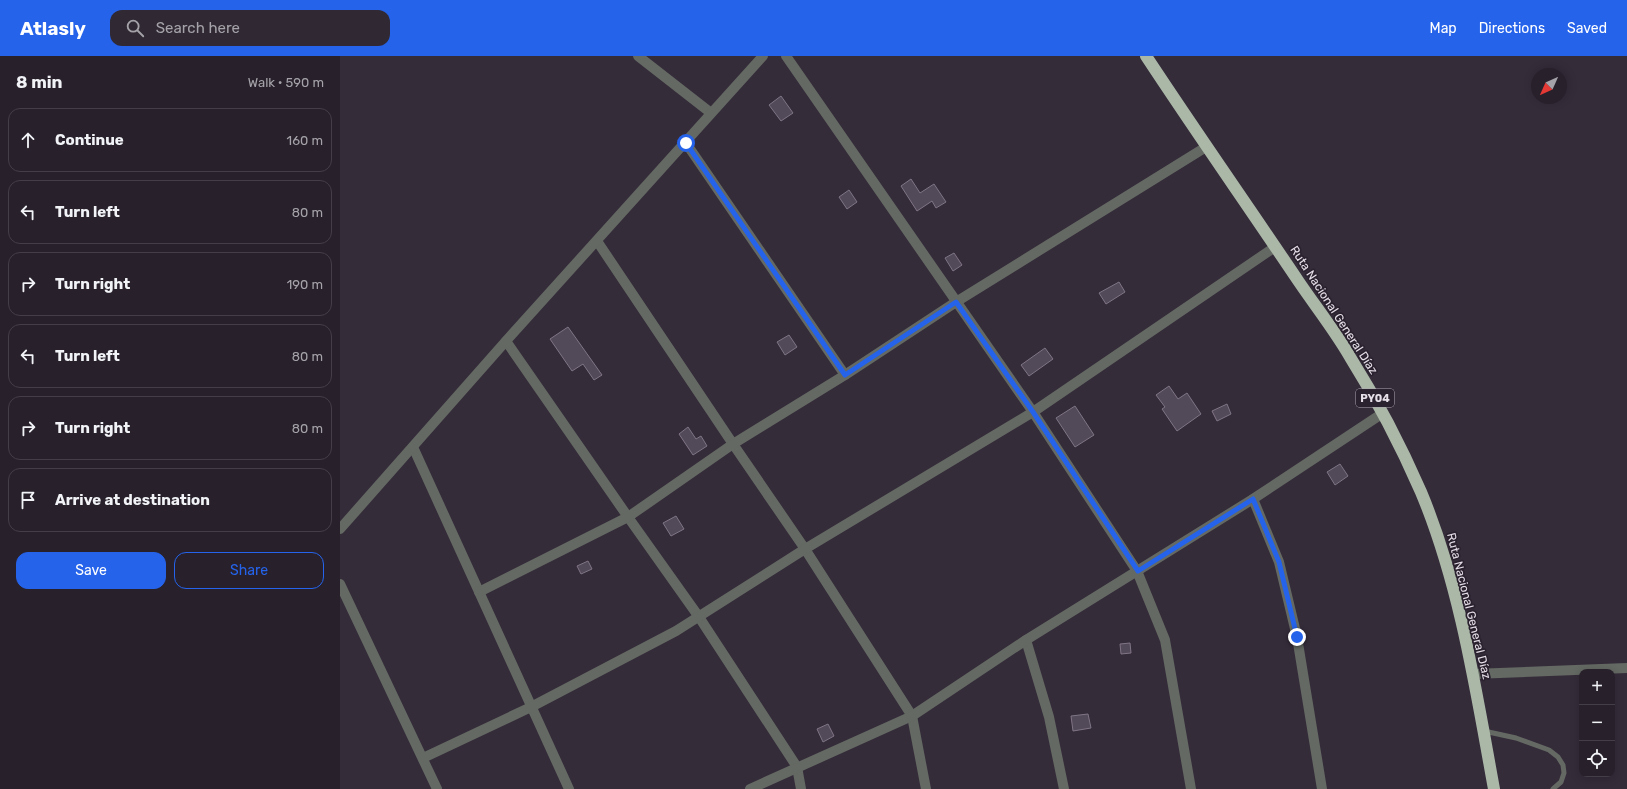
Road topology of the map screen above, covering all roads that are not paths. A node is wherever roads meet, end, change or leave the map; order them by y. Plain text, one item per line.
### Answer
1 (638, 56) edge
2 (763, 56) edge
3 (786, 56) edge
4 (1146, 56) edge
5 (711, 113) junction
6 (686, 143) junction
7 (1206, 147) junction
8 (597, 241) junction
9 (1275, 246) junction
10 (956, 302) junction
11 (506, 341) junction
12 (845, 375) junction
13 (1033, 412) junction
14 (1383, 413) junction
15 (733, 444) junction
16 (413, 447) junction
17 (1253, 499) junction
18 (628, 517) junction
19 (340, 529) edge
20 (805, 549) junction
21 (1138, 571) junction
22 (340, 584) edge
23 (479, 592) junction
24 (699, 616) junction
25 (1026, 640) junction
26 (1627, 668) edge
27 (1473, 674) junction
28 (531, 707) junction
29 (912, 716) junction
30 (1484, 731) junction
31 (423, 758) junction
32 (797, 767) junction
33 (437, 789) edge
34 (569, 789) edge
35 (750, 789) edge
36 (801, 789) edge
37 (926, 789) edge
38 (1064, 789) edge
39 (1191, 789) edge
40 (1322, 789) edge
41 (1494, 789) edge
42 (1553, 789) edge

1 - 5 street
2 - 5 street
3 - 10 street
4 - 7 highway, Ruta Nacional General Díaz / PY04
5 - 6 street
6 - 8 street
6 - 12 street
7 - 9 highway, Ruta Nacional General Díaz / PY04
7 - 10 street
8 - 11 street
8 - 15 street
9 - 13 street
9 - 14 highway, Ruta Nacional General Díaz / PY04
10 - 12 street
10 - 13 street
11 - 16 street
11 - 18 street
12 - 15 street
13 - 20 street
13 - 21 street
14 - 17 street
14 - 27 highway, Ruta Nacional General Díaz / PY04
15 - 18 street
15 - 20 street
16 - 19 street
16 - 23 street
17 - 21 street
17 - 40 street
18 - 23 street
18 - 24 street
20 - 24 street
20 - 29 street
21 - 25 street
21 - 39 street
22 - 31 street
23 - 28 street
24 - 28 street
24 - 32 street
25 - 29 street
25 - 38 street
26 - 27 street
27 - 30 highway, Ruta Nacional General Díaz / PY04
28 - 31 street
28 - 34 street
29 - 32 street
29 - 37 street
30 - 41 highway, Ruta Nacional General Díaz / PY04
30 - 42 lane
31 - 33 street
32 - 35 street
32 - 36 street

